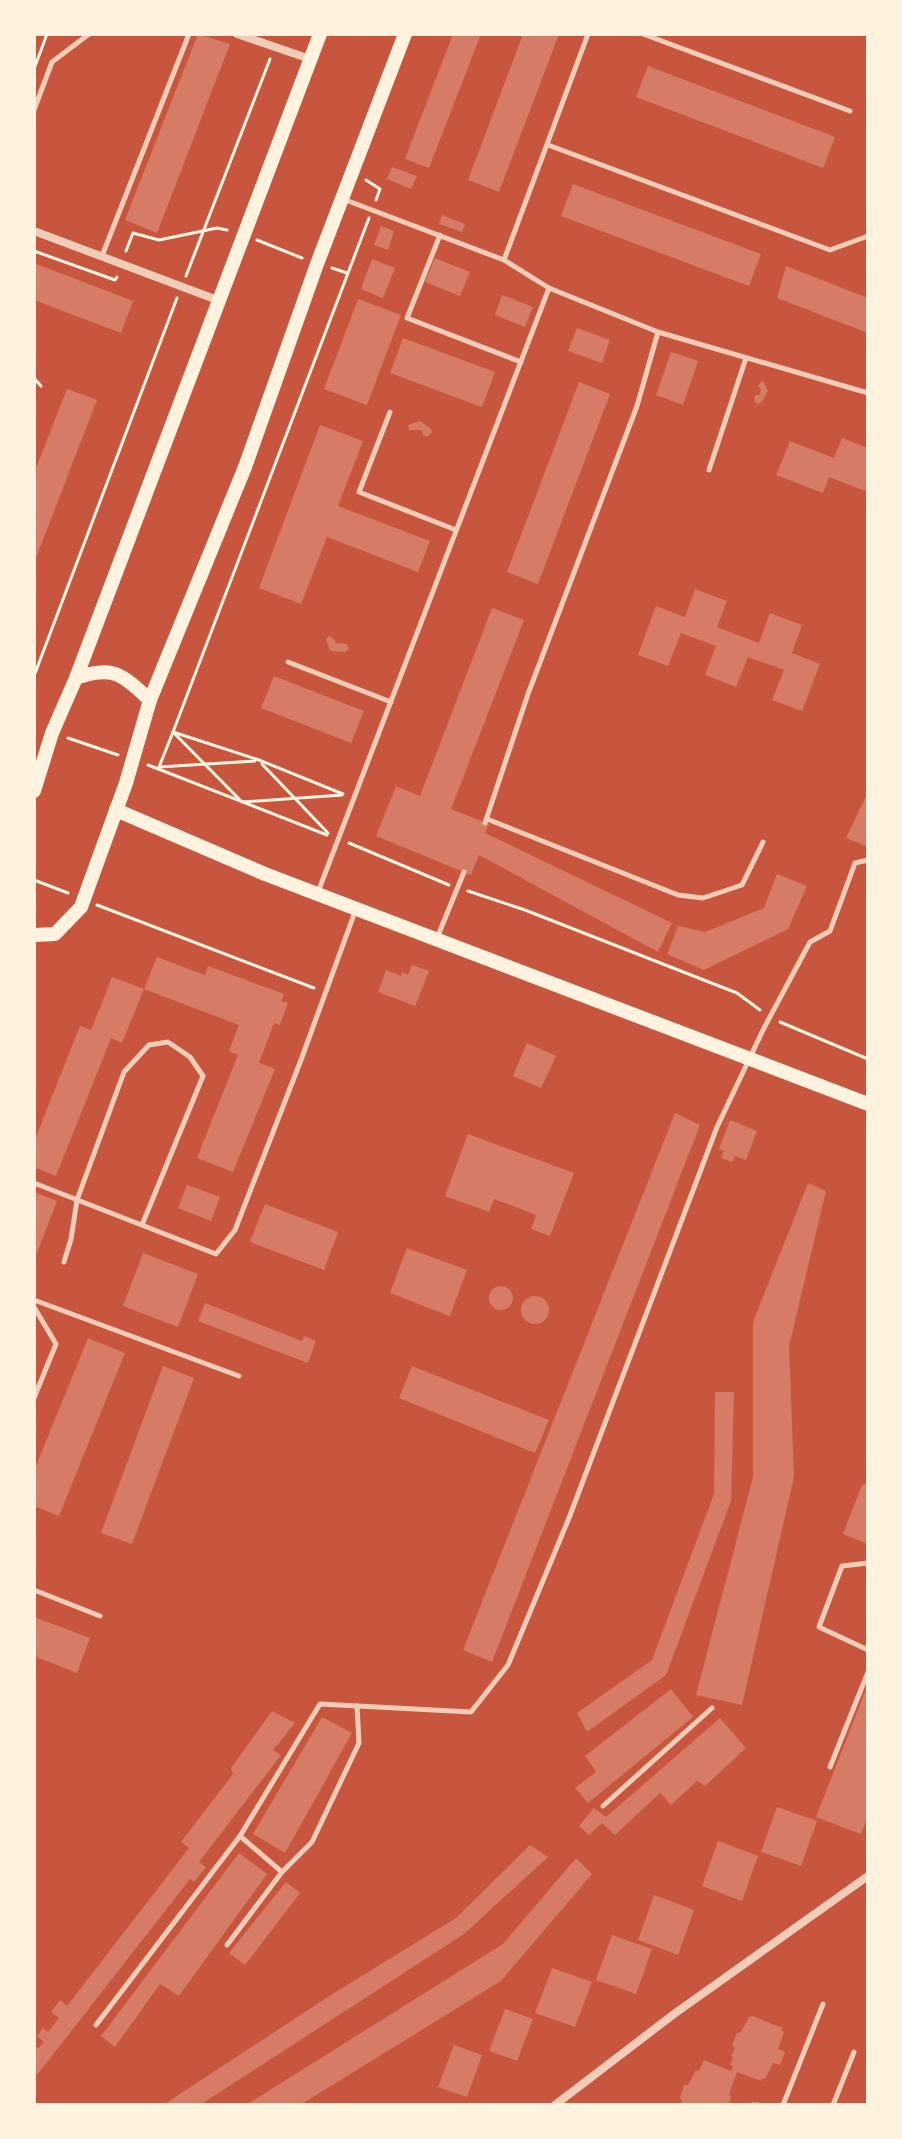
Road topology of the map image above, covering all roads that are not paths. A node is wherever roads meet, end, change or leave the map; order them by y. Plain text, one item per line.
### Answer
1 (89, 34) edge
2 (189, 34) edge
3 (237, 34) edge
4 (320, 34) edge
5 (405, 34) edge
6 (588, 34) edge
7 (643, 34) edge
8 (310, 59) junction
9 (34, 110) edge
10 (850, 111) dead end
11 (548, 145) junction
12 (342, 199) junction
13 (34, 231) edge
14 (440, 235) junction
15 (868, 236) edge
16 (102, 256) junction
17 (504, 260) junction
18 (549, 288) junction
19 (220, 301) junction
20 (658, 332) junction
21 (746, 358) junction
22 (521, 362) junction
23 (868, 393) edge
24 (390, 412) dead end
25 (709, 470) dead end
26 (456, 530) junction
27 (288, 662) dead end
28 (76, 678) junction
29 (150, 700) junction
30 (391, 702) junction
31 (34, 788) edge
32 (116, 810) junction
33 (763, 842) dead end
34 (868, 860) edge
35 (464, 872) dead end
36 (318, 893) junction
37 (357, 908) junction
38 (34, 935) edge
39 (437, 939) junction
40 (750, 1060) junction
41 (868, 1104) edge
42 (34, 1183) edge
43 (77, 1200) junction
44 (142, 1225) junction
45 (64, 1262) dead end
46 (34, 1300) edge
47 (34, 1307) edge
48 (239, 1376) dead end
49 (34, 1398) edge
50 (868, 1563) edge
51 (34, 1590) edge
52 (100, 1616) dead end
53 (868, 1650) edge
54 (868, 1672) edge
55 (357, 1706) junction
56 (712, 1708) dead end
57 (830, 1767) dead end
58 (603, 1806) dead end
59 (240, 1836) junction
60 (282, 1872) junction
61 (868, 1876) edge
62 (227, 1945) dead end
63 (823, 2004) dead end
64 (96, 2025) dead end
65 (854, 2052) dead end
66 (555, 2105) edge
67 (783, 2105) edge
68 (833, 2105) edge

1 - 9 lane
2 - 16 lane
3 - 8 street
4 - 8 main road
5 - 12 main road
6 - 11 lane
7 - 10 lane
8 - 19 main road
11 - 15 lane
11 - 17 lane
12 - 14 lane
12 - 29 main road
13 - 16 street
14 - 17 lane
14 - 22 lane
16 - 19 street
17 - 18 lane
18 - 20 lane
18 - 22 lane
19 - 28 main road
20 - 21 lane
20 - 33 lane
21 - 23 lane
21 - 25 lane
22 - 26 lane
24 - 26 lane
26 - 30 lane
27 - 30 lane
28 - 29 main road
28 - 31 main road
29 - 32 main road
30 - 36 lane
32 - 36 main road
32 - 38 main road
34 - 40 lane
35 - 39 lane
36 - 37 main road
37 - 39 main road
37 - 44 lane
39 - 40 main road
40 - 41 main road
40 - 55 lane
42 - 43 lane
43 - 44 lane
43 - 44 lane
43 - 45 lane
46 - 48 lane
47 - 49 lane
50 - 53 lane
51 - 52 lane
54 - 57 lane
55 - 59 lane
55 - 60 lane
56 - 58 lane
59 - 60 lane
59 - 64 lane
60 - 62 lane
61 - 66 street
63 - 67 lane
65 - 68 lane

